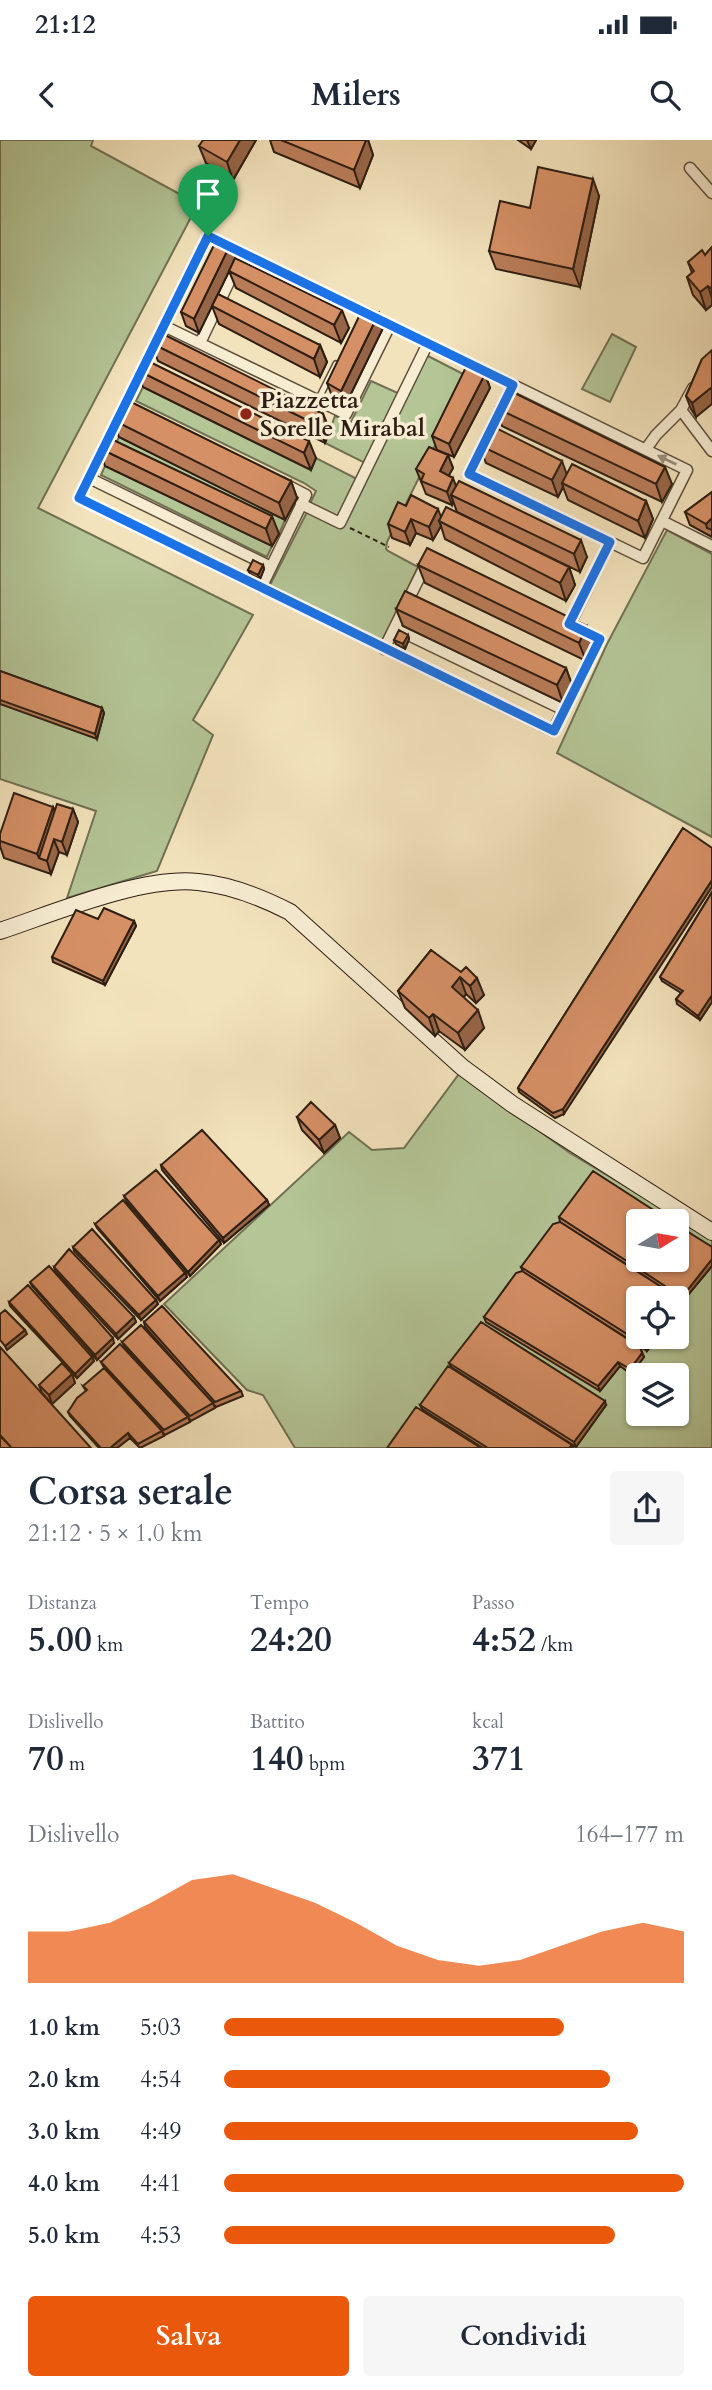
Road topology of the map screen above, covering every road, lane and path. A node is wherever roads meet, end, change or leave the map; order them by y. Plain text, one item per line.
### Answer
1 (690, 168) dead end
2 (712, 193) edge
3 (243, 253) junction
4 (390, 325) junction
5 (164, 326) junction
6 (200, 343) junction
7 (428, 343) junction
8 (340, 356) edge
9 (699, 377) edge
10 (513, 385) junction
11 (318, 400) junction
12 (125, 404) junction
13 (681, 410) junction
14 (137, 411) edge
15 (646, 449) junction
16 (712, 451) edge
17 (270, 477) edge
18 (89, 478) junction
19 (303, 499) junction
20 (662, 521) junction
21 (340, 523) junction
22 (610, 542) junction
23 (712, 546) edge
24 (389, 547) dead end
25 (441, 562) edge
26 (271, 567) junction
27 (261, 588) junction
28 (558, 618) edge
29 (569, 624) junction
30 (394, 628) junction
31 (384, 649) junction
32 (564, 710) junction
33 (0, 931) edge
34 (712, 1232) edge

1 - 2 street
3 - 4 street
3 - 5 street
3 - 6 street
4 - 7 street
4 - 11 street
5 - 6 street
5 - 12 street
6 - 11 street
7 - 10 street
7 - 21 street
8 - 11 lane
9 - 13 street
10 - 15 street
10 - 22 street
12 - 14 street
12 - 18 street
13 - 15 street
13 - 16 street
20 -> 15 street
17 - 19 street
18 - 26 street
18 - 27 street
19 - 21 street
19 - 26 street
20 - 22 street
20 - 23 street
21 - 24 path
22 - 29 street
25 - 30 street
26 - 27 street
27 - 31 street
28 - 29 street
29 - 32 street
30 - 31 street
30 - 32 street
31 - 32 street
33 - 34 street

